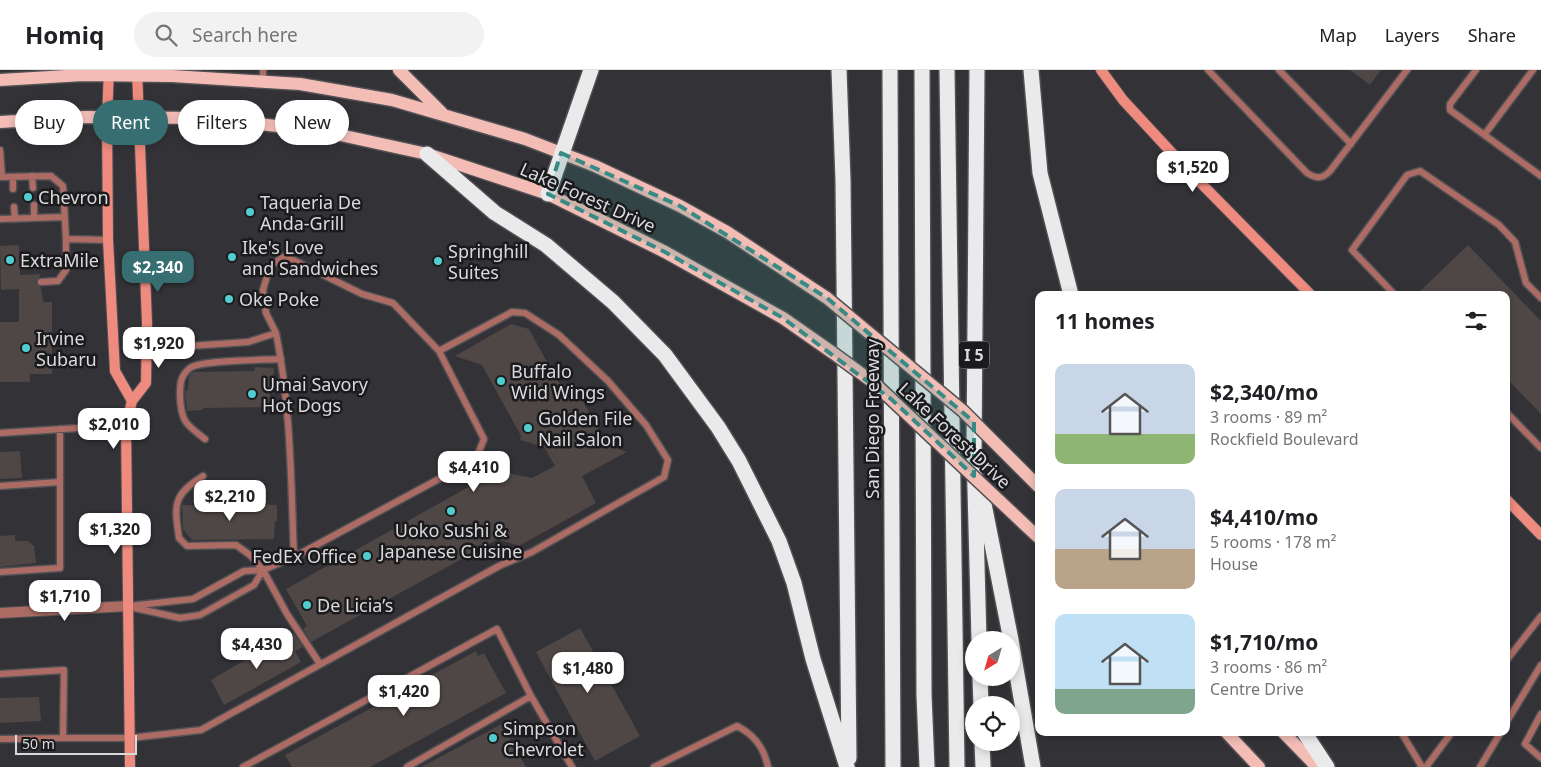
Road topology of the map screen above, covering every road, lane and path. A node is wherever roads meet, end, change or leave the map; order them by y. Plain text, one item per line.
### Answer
1 (399, 70) edge
2 (591, 70) edge
3 (839, 70) edge
4 (890, 70) edge
5 (922, 70) edge
6 (947, 70) edge
7 (977, 70) edge
8 (1031, 70) edge
9 (1101, 70) edge
10 (1208, 70) edge
11 (1279, 70) edge
12 (1407, 70) edge
13 (1476, 70) edge
14 (1533, 70) edge
15 (109, 72) edge
16 (137, 72) edge
17 (263, 76) edge
18 (0, 80) edge
19 (107, 100) edge
20 (139, 100) edge
21 (444, 114) junction
22 (168, 117) edge
23 (93, 118) edge
24 (0, 122) edge
25 (1486, 134) junction
26 (1350, 144) junction
27 (106, 145) edge
28 (141, 145) edge
29 (0, 150) edge
30 (561, 153) junction
31 (427, 154) junction
32 (32, 176) junction
33 (1541, 176) edge
34 (1, 177) edge
35 (13, 177) junction
36 (33, 188) dead end
37 (13, 189) dead end
38 (548, 194) junction
39 (14, 206) dead end
40 (34, 206) dead end
41 (65, 217) junction
42 (34, 218) junction
43 (0, 219) edge
44 (15, 219) junction
45 (66, 239) junction
46 (108, 240) junction
47 (41, 282) dead end
48 (1070, 291) edge
49 (1306, 291) edge
50 (1391, 291) edge
51 (1541, 298) edge
52 (276, 333) junction
53 (146, 349) junction
54 (439, 351) junction
55 (281, 359) junction
56 (132, 401) junction
57 (1510, 416) edge
58 (126, 425) junction
59 (60, 429) junction
60 (0, 433) edge
61 (205, 439) dead end
62 (1541, 448) edge
63 (974, 452) junction
64 (203, 476) dead end
65 (60, 482) junction
66 (1035, 482) edge
67 (0, 486) edge
68 (1510, 503) edge
69 (1035, 534) edge
70 (1541, 535) edge
71 (294, 557) junction
72 (263, 570) junction
73 (0, 572) edge
74 (129, 606) junction
75 (0, 613) edge
76 (1541, 616) edge
77 (979, 631) edge
78 (1009, 631) edge
79 (1510, 656) edge
80 (320, 664) junction
81 (1541, 665) edge
82 (0, 674) edge
83 (1019, 686) edge
84 (531, 696) junction
85 (1541, 714) edge
86 (1510, 717) edge
87 (1230, 736) edge
88 (1287, 736) edge
89 (1307, 736) edge
90 (1403, 736) edge
91 (1449, 736) edge
92 (1499, 736) edge
93 (62, 738) junction
94 (130, 738) junction
95 (0, 739) edge
96 (982, 751) edge
97 (1541, 758) edge
98 (130, 767) edge
99 (243, 767) edge
100 (407, 767) edge
101 (572, 767) edge
102 (654, 767) edge
103 (768, 767) edge
104 (848, 767) edge
105 (893, 767) edge
106 (927, 767) edge
107 (957, 767) edge
108 (983, 767) edge
109 (1033, 767) edge
110 (1259, 767) edge
111 (1317, 767) edge
112 (1327, 767) edge
113 (1422, 767) edge
114 (1426, 767) edge
115 (1480, 767) edge

1 - 21 main road
2 - 30 highway
3 - 104 highway
4 - 105 highway, San Diego Freeway
5 - 106 highway
6 - 107 highway
7 - 63 highway, I 5
8 - 48 highway
9 - 49 main road
10 - 26 lane
11 - 26 lane
12 - 26 lane
13 - 25 lane
14 - 25 lane
15 - 16 main road, Lake Forest Drive
15 - 18 main road, Lake Forest Drive
15 - 19 main road
16 - 17 main road, Lake Forest Drive
16 - 20 main road
17 - 21 main road, Lake Forest Drive
21 - 30 main road, Lake Forest Drive
22 - 31 main road, Lake Forest Drive
23 - 24 main road, Lake Forest Drive
25 - 33 lane
27 - 46 main road
28 - 53 main road
29 - 34 lane
30 - 38 highway
30 - 66 main road, Lake Forest Drive, bridge
31 - 38 main road, Lake Forest Drive
31 - 104 highway
32 - 35 lane
32 - 36 lane
32 - 41 lane
34 - 35 lane
35 - 37 lane
38 - 69 main road, Lake Forest Drive, bridge
39 - 44 lane
40 - 42 lane
41 - 42 lane
41 - 45 lane
42 - 44 lane
43 - 44 lane
45 - 46 lane
45 - 47 lane
46 - 56 main road
50 - 51 lane
52 - 53 lane
52 - 54 lane
52 - 55 lane
53 - 56 main road
54 - 71 lane
54 - 80 lane
55 - 61 lane
55 - 71 lane
56 - 58 main road
57 - 62 lane
58 - 59 lane
58 - 74 main road
59 - 60 lane
59 - 65 lane
63 - 77 highway, I 5
63 - 78 highway
64 - 72 lane
65 - 67 lane
65 - 73 lane
68 - 70 main road
71 - 72 lane
72 - 74 lane
72 - 74 lane
72 - 80 lane
74 - 75 street
74 - 94 main road
76 - 79 lane
80 - 94 lane
81 - 86 lane
82 - 93 lane
83 - 109 highway
84 - 99 lane
84 - 100 lane
84 - 101 lane
85 - 97 lane
87 - 110 main road
88 - 111 main road
89 - 112 highway
90 - 113 lane
91 - 114 lane
92 - 115 lane
93 - 94 lane
93 - 95 lane
94 - 98 main road
96 - 108 highway
102 - 103 lane

